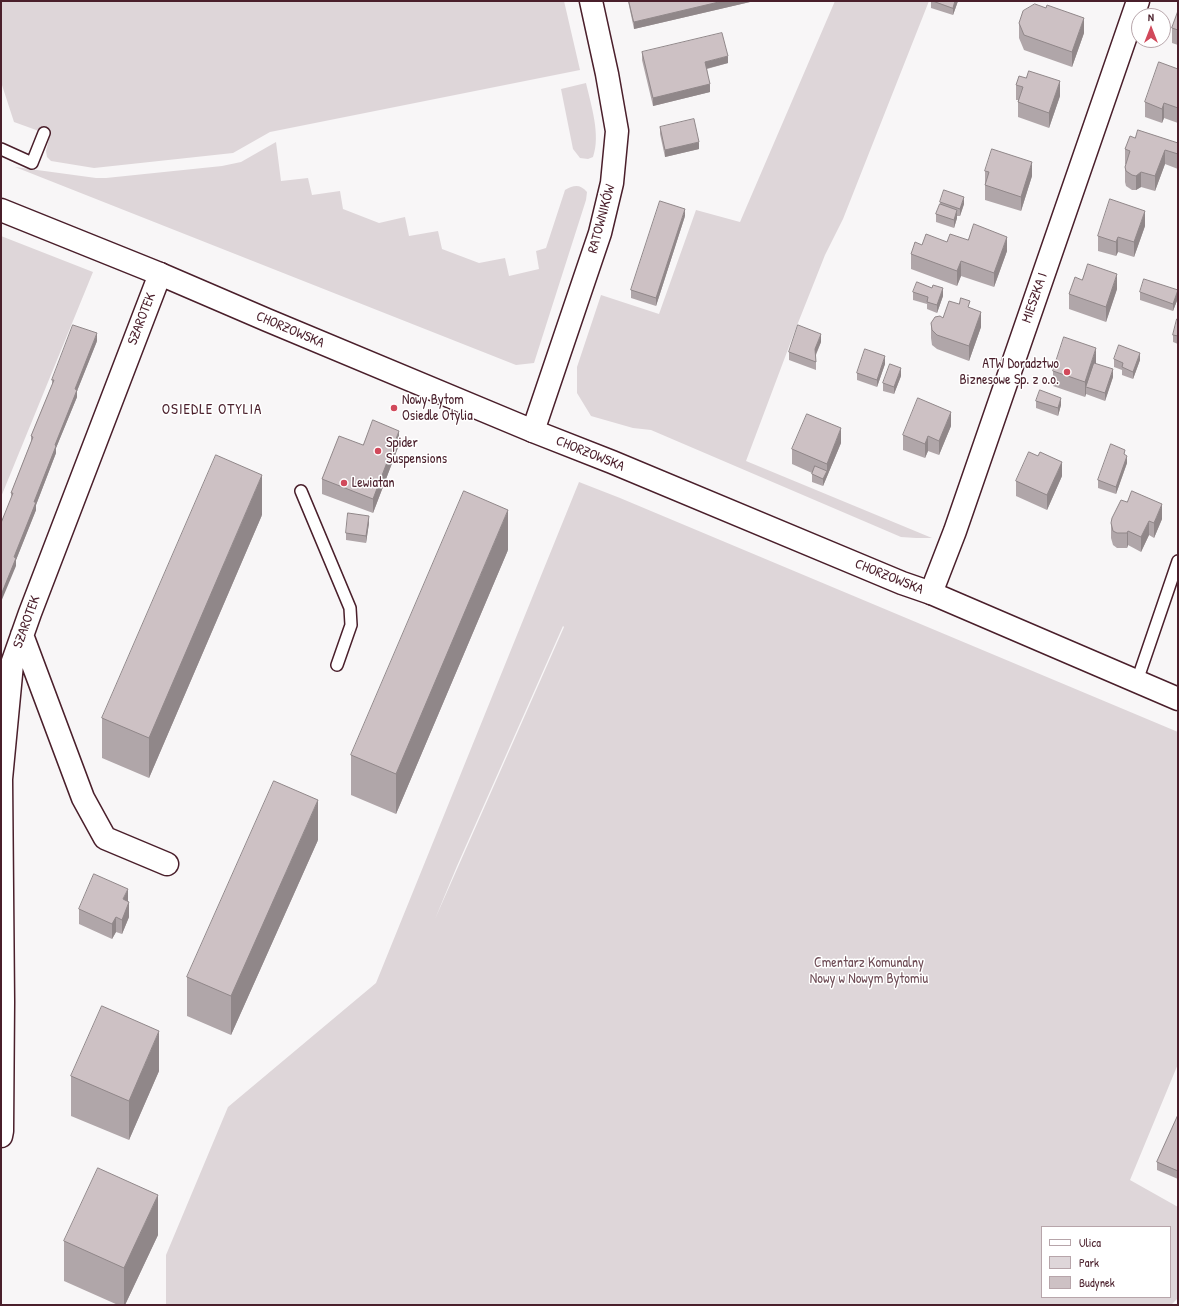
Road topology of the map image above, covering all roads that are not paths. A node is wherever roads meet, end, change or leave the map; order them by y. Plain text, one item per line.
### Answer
1 (591, 1) edge
2 (1138, 1) edge
3 (44, 133) dead end
4 (1, 149) edge
5 (1, 210) edge
6 (160, 274) junction
7 (533, 431) junction
8 (301, 491) dead end
9 (1178, 561) edge
10 (931, 594) junction
11 (22, 636) junction
12 (338, 665) dead end
13 (1137, 681) junction
14 (1178, 699) edge
15 (1, 845) edge
16 (167, 864) dead end
17 (1, 1136) edge

1 - 7 street, RATOWNIKÓW
2 - 10 street, MIESZKA I
3 - 4 lane
5 - 6 street, CHORZOWSKA
6 - 7 street, CHORZOWSKA
6 - 11 street, SZAROTEK
7 - 10 street, CHORZOWSKA
8 - 12 lane
9 - 13 lane
10 - 13 street, CHORZOWSKA
11 - 15 street, SZAROTEK
11 - 16 street
13 - 14 street, CHORZOWSKA
15 - 17 street, SZAROTEK

